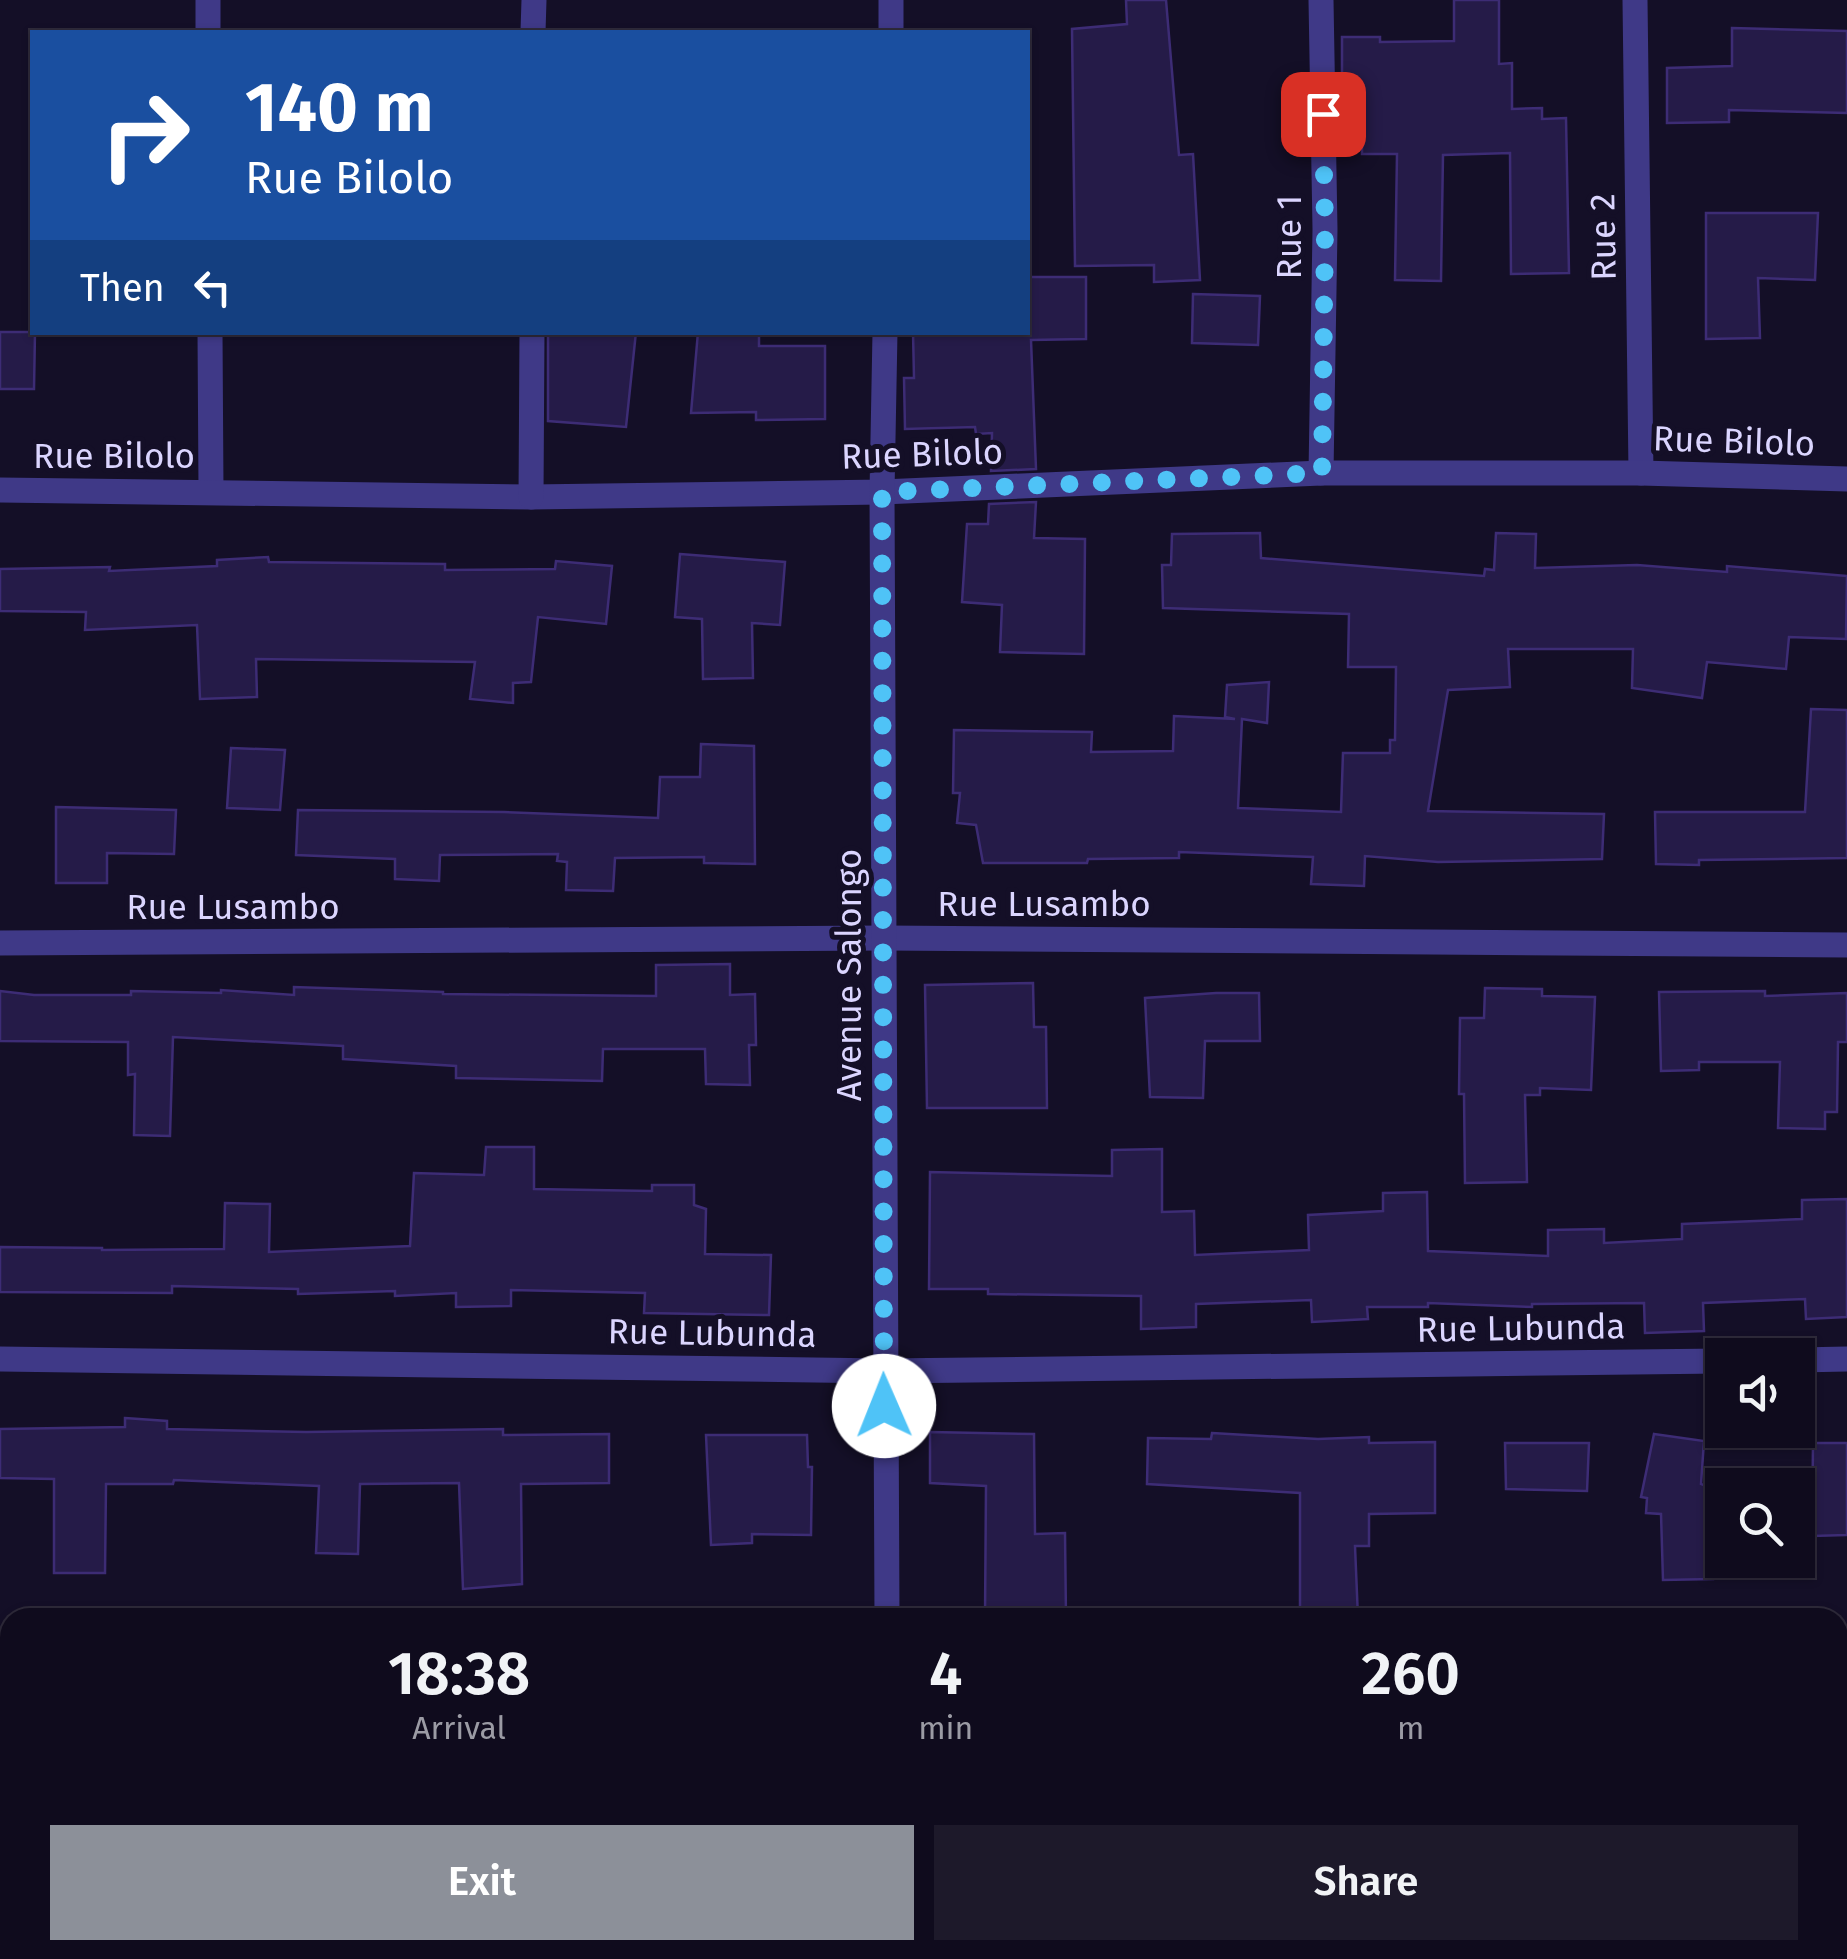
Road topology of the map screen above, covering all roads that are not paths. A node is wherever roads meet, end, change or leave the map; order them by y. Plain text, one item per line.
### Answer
1 (208, 0) edge
2 (534, 0) edge
3 (891, 0) edge
4 (1320, 0) edge
5 (1635, 0) edge
6 (208, 30) edge
7 (534, 30) edge
8 (891, 30) edge
9 (210, 335) edge
10 (532, 335) edge
11 (885, 335) edge
12 (1322, 473) junction
13 (1641, 473) junction
14 (1847, 479) edge
15 (0, 490) edge
16 (211, 491) junction
17 (882, 492) junction
18 (530, 497) junction
19 (885, 938) junction
20 (0, 943) edge
21 (1847, 945) edge
22 (0, 1359) edge
23 (1847, 1359) edge
24 (1705, 1360) edge
25 (1815, 1360) edge
26 (884, 1371) junction
27 (887, 1608) edge

1 - 6 street
2 - 7 street
3 - 8 street
4 - 12 street, Rue 1
5 - 13 street, Rue 2
9 - 16 street
10 - 18 street
11 - 17 street, Avenue Salongo
12 - 13 street, Rue Bilolo
12 - 17 street, Rue Bilolo
13 - 14 street, Rue Bilolo
15 - 16 street, Rue Bilolo
16 - 18 street, Rue Bilolo
17 - 18 street, Rue Bilolo
17 - 19 street, Avenue Salongo
19 - 20 street, Rue Lusambo
19 - 21 street, Rue Lusambo
19 - 26 street, Avenue Salongo
22 - 26 street, Rue Lubunda
23 - 25 street
24 - 26 street, Rue Lubunda
26 - 27 street, Avenue Salongo

